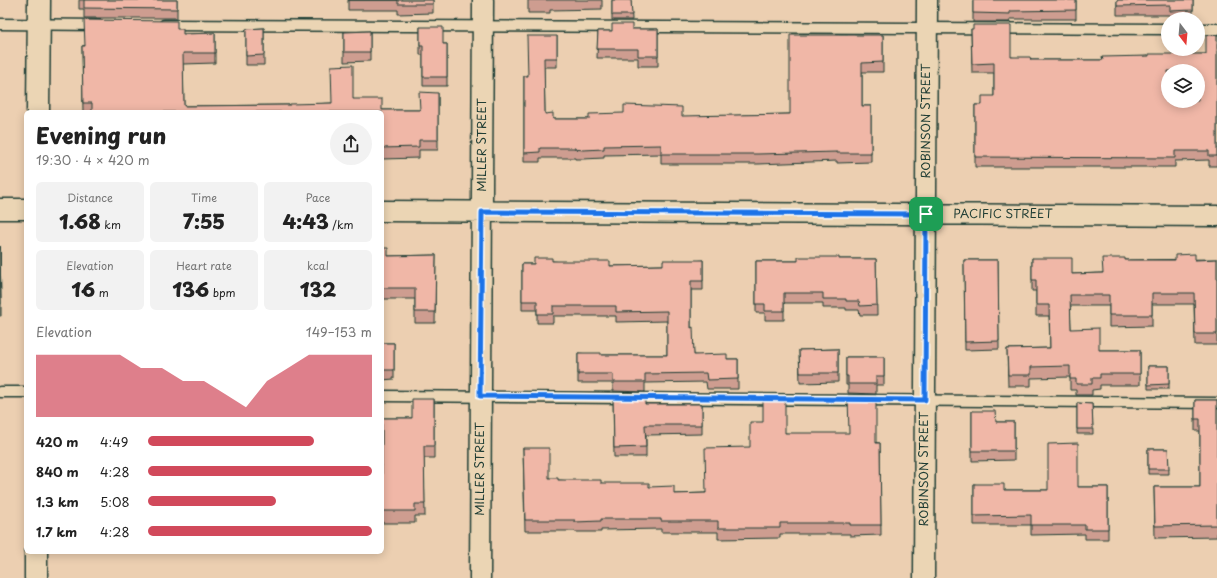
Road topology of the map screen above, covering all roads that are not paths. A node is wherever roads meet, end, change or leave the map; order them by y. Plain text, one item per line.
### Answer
1 (39, 0) edge
2 (483, 0) edge
3 (927, 0) edge
4 (0, 24) edge
5 (39, 24) junction
6 (110, 25) edge
7 (158, 25) edge
8 (482, 26) junction
9 (927, 28) junction
10 (1161, 29) edge
11 (1205, 29) edge
12 (1217, 29) edge
13 (38, 110) edge
14 (0, 209) edge
15 (24, 209) edge
16 (384, 211) edge
17 (482, 212) junction
18 (926, 214) junction
19 (1217, 216) edge
20 (0, 392) edge
21 (24, 392) edge
22 (384, 396) edge
23 (480, 396) junction
24 (925, 400) junction
25 (1217, 403) edge
26 (36, 554) edge
27 (36, 578) edge
28 (480, 578) edge
29 (924, 578) edge

1 - 5 main road
2 - 8 street, MILLER STREET
3 - 9 street, ROBINSON STREET
4 - 5 lane
5 - 6 lane
5 - 13 main road
7 - 8 lane
8 - 9 lane
8 - 17 street, MILLER STREET
9 - 10 lane
9 - 18 street, ROBINSON STREET
11 - 12 lane
14 - 15 street
16 - 17 street, PACIFIC STREET
17 - 18 street, PACIFIC STREET
17 - 23 street, MILLER STREET
18 - 19 street, PACIFIC STREET
18 - 24 street, ROBINSON STREET
20 - 21 lane
22 - 23 lane
23 - 24 lane
23 - 28 street, MILLER STREET
24 - 25 lane
24 - 29 street, ROBINSON STREET
26 - 27 main road

